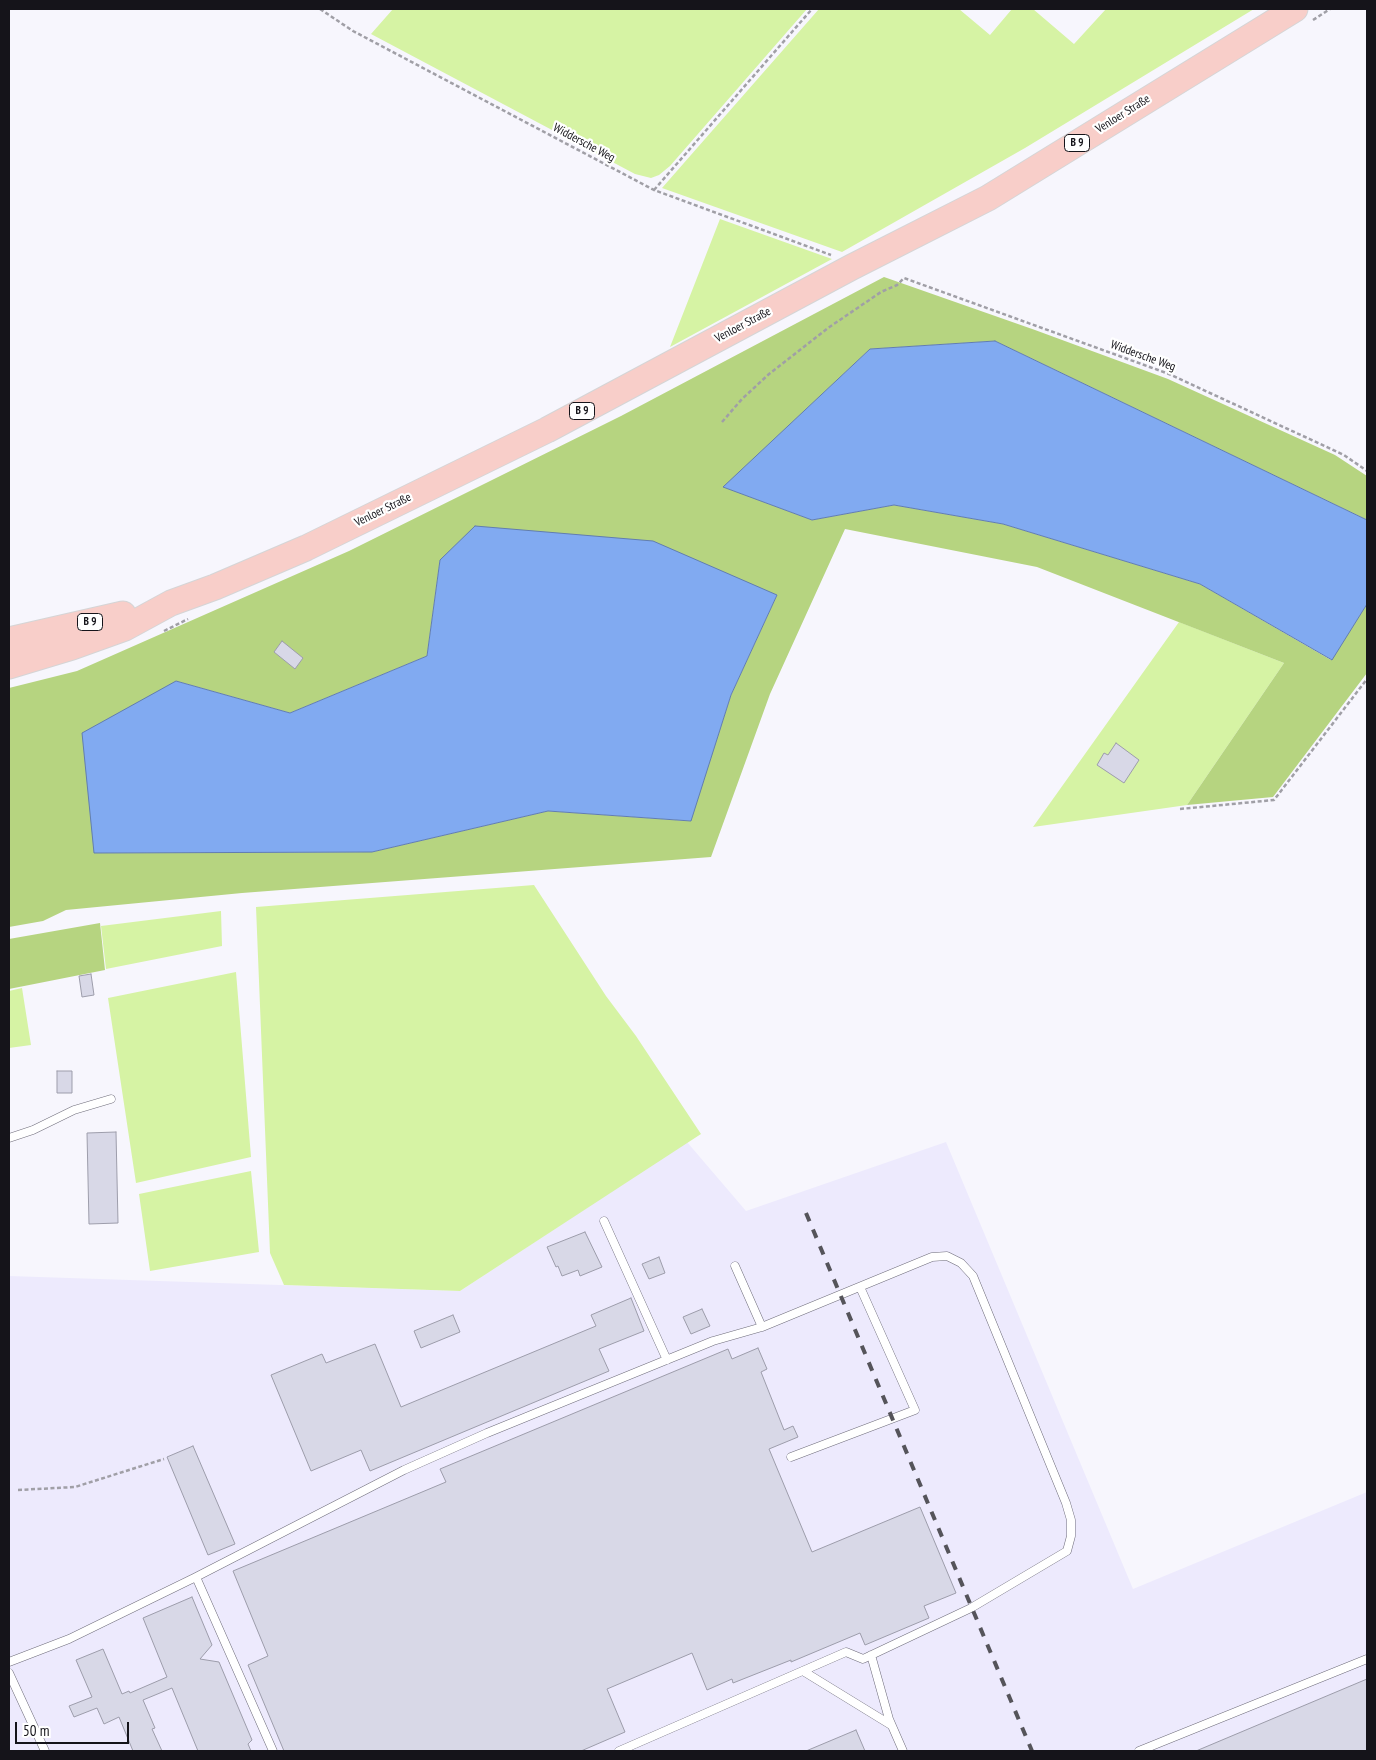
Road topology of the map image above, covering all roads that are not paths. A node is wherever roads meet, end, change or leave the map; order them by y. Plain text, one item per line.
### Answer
1 (1295, 9) edge
2 (171, 603) junction
3 (9, 640) edge
4 (9, 666) edge
5 (111, 1099) dead end
6 (9, 1138) edge
7 (604, 1221) dead end
8 (735, 1266) dead end
9 (860, 1287) junction
10 (762, 1327) junction
11 (667, 1360) junction
12 (791, 1457) dead end
13 (196, 1578) junction
14 (871, 1655) junction
15 (1367, 1659) edge
16 (9, 1662) edge
17 (803, 1671) junction
18 (9, 1673) edge
19 (891, 1725) junction
20 (45, 1751) edge
21 (273, 1751) edge
22 (619, 1751) edge
23 (902, 1751) edge
24 (1140, 1751) edge

1 - 2 main road, Venloer Straße / B 9
2 - 3 main road, Venloer Straße / B 9
2 - 4 main road, Venloer Straße / B 9
5 - 6 lane
7 - 11 lane
8 - 10 lane
9 - 10 lane
9 - 12 lane
9 - 14 lane
10 - 11 lane
11 - 13 lane
13 - 16 lane
13 - 21 lane
14 - 17 lane
14 - 19 lane
15 - 24 lane
17 - 19 lane
17 - 22 lane
18 - 20 lane
19 - 23 lane

